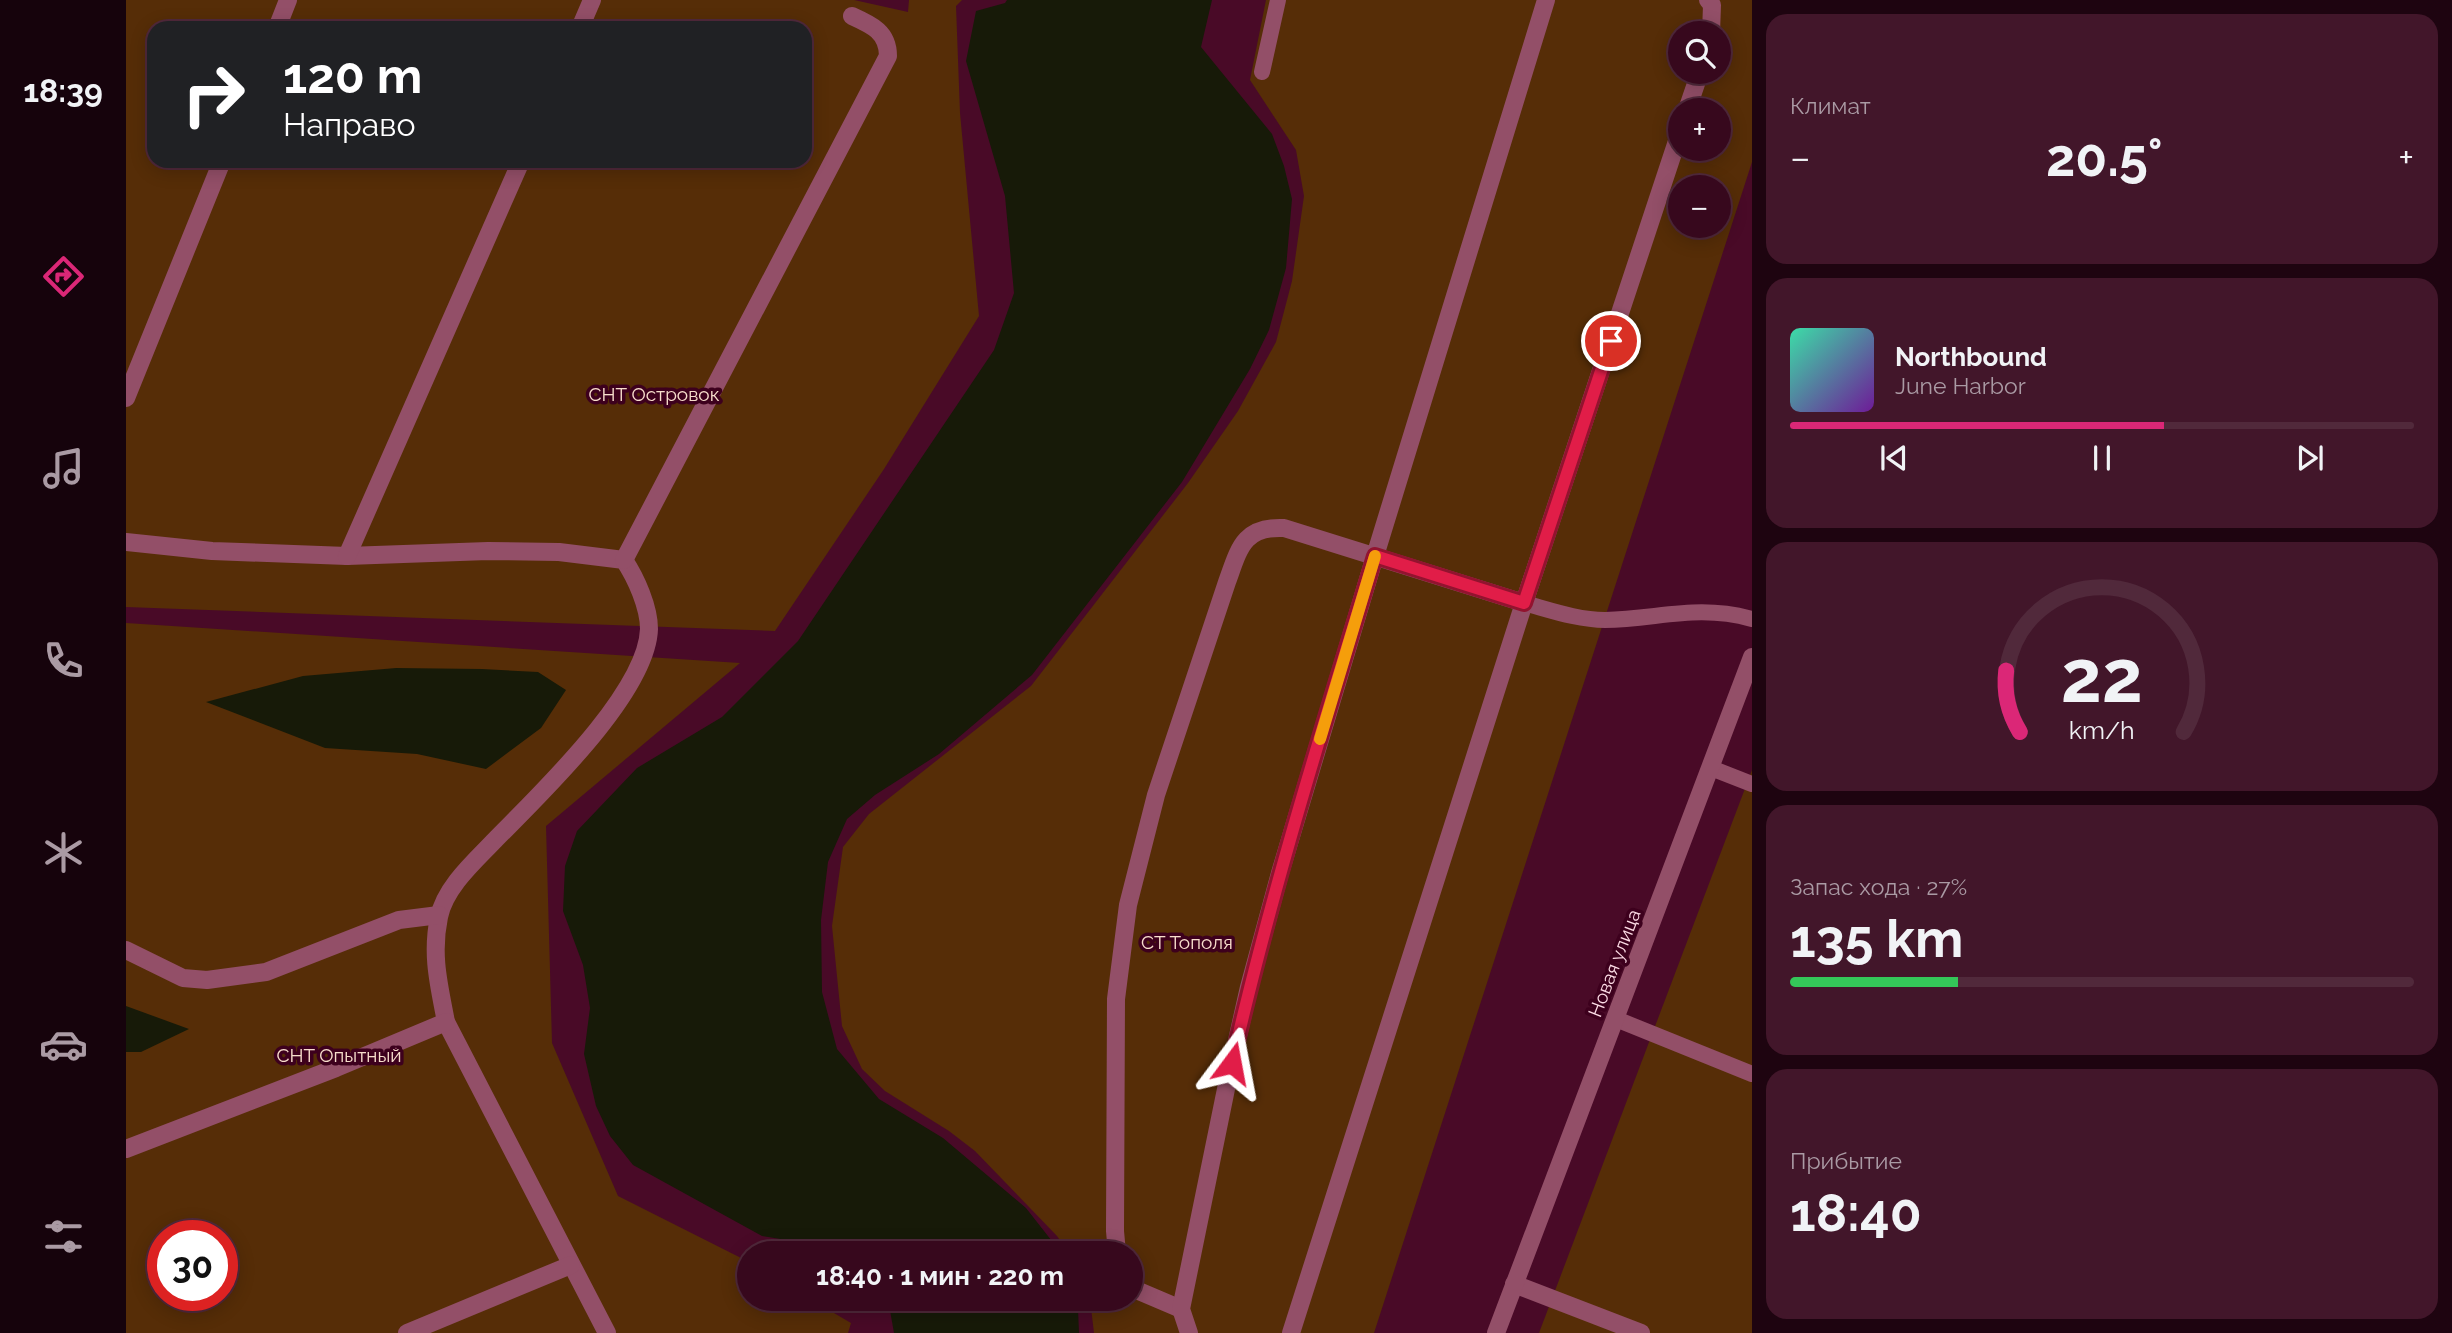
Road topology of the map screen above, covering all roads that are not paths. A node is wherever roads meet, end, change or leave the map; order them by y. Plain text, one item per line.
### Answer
1 (288, 0) edge
2 (592, 0) edge
3 (1278, 0) edge
4 (1546, 0) edge
5 (1708, 0) edge
6 (852, 16) dead end
7 (280, 21) edge
8 (583, 21) edge
9 (1713, 21) edge
10 (1262, 72) dead end
11 (1670, 161) edge
12 (219, 168) edge
13 (519, 168) edge
14 (126, 398) edge
15 (126, 542) edge
16 (347, 556) junction
17 (1375, 556) junction
18 (624, 560) junction
19 (1524, 603) junction
20 (1752, 619) edge
21 (1752, 657) edge
22 (1710, 768) junction
23 (1752, 784) edge
24 (439, 915) junction
25 (126, 950) edge
26 (1615, 1018) junction
27 (446, 1022) junction
28 (1752, 1074) edge
29 (126, 1149) edge
30 (1116, 1241) edge
31 (571, 1265) junction
32 (1514, 1284) junction
33 (1143, 1293) edge
34 (1181, 1310) junction
35 (407, 1333) edge
36 (607, 1333) edge
37 (1189, 1333) edge
38 (1291, 1333) edge
39 (1496, 1333) edge
40 (1641, 1333) edge

1 - 7 street
2 - 8 street
3 - 10 lane
4 - 17 street
5 - 9 street
6 - 18 street
11 - 19 street
12 - 14 street
13 - 16 street
15 - 16 street
16 - 18 street
17 - 19 street
17 - 30 street
17 - 34 street
18 - 24 street
19 - 20 lane
19 - 38 street
21 - 22 street, Новая улица
22 - 23 lane
22 - 26 street, Новая улица
24 - 25 street
24 - 27 street
26 - 28 lane
26 - 32 street, Новая улица
27 - 29 street
27 - 31 street
31 - 35 street
31 - 36 street
32 - 39 street, Новая улица
32 - 40 street
33 - 34 street
34 - 37 street

